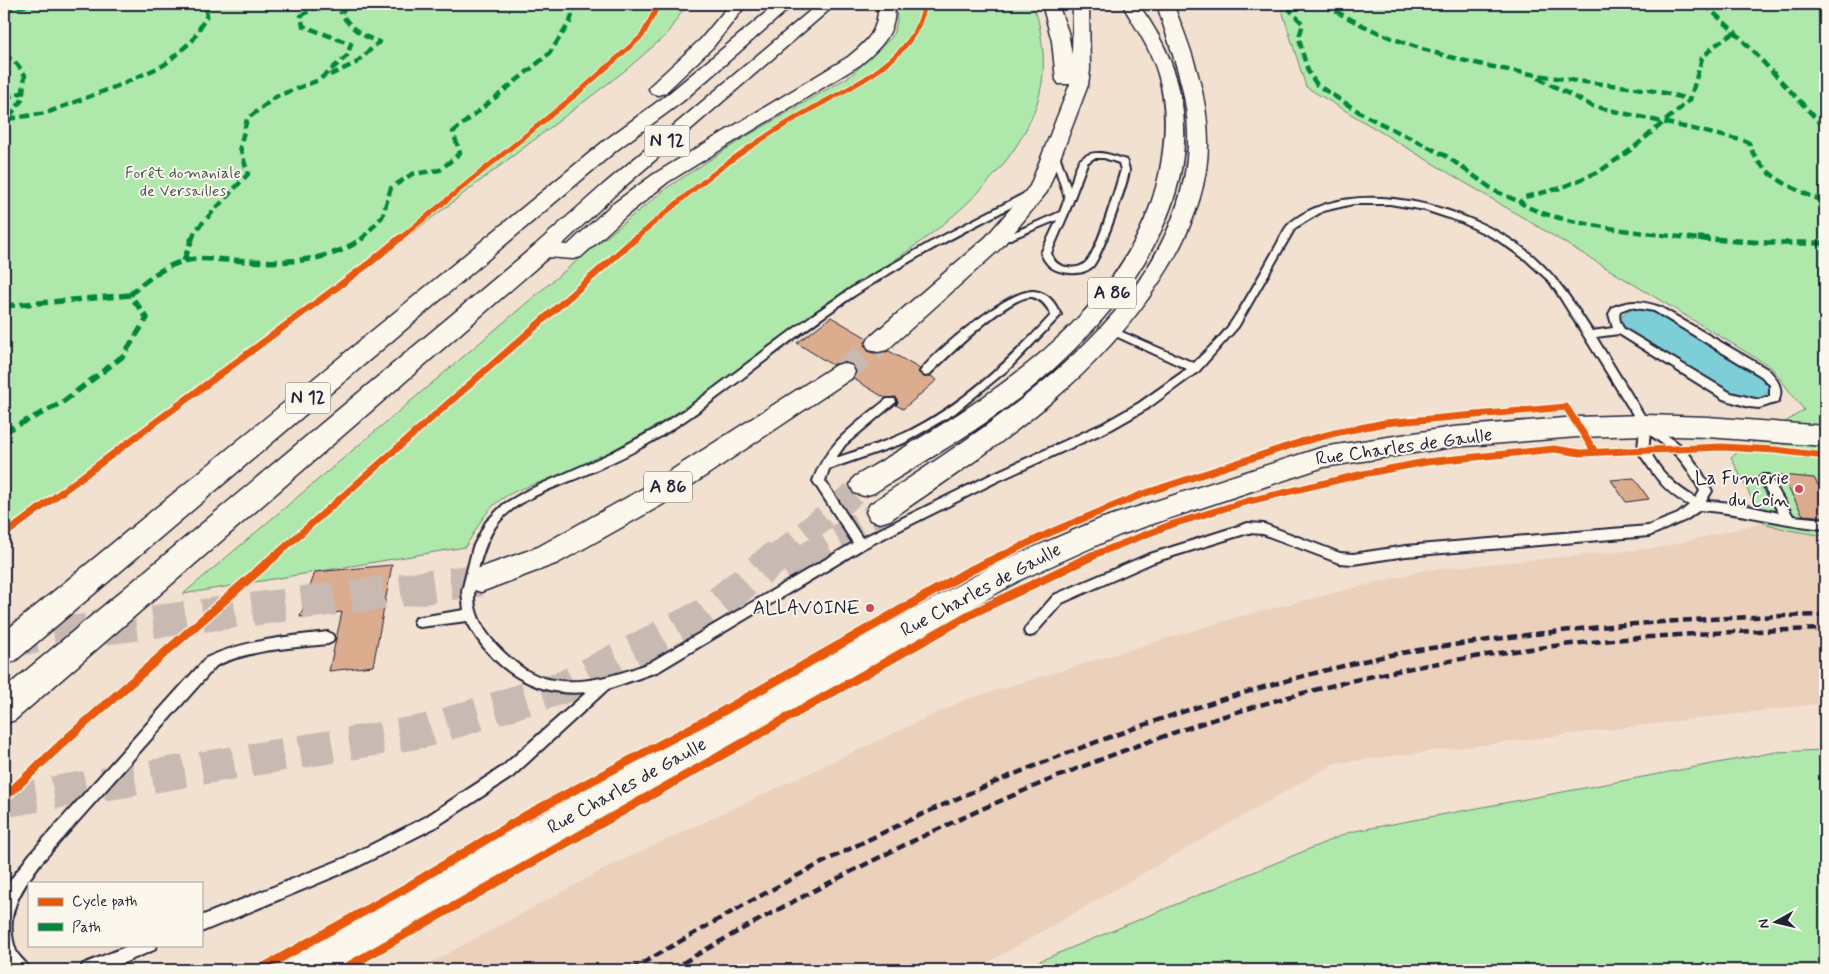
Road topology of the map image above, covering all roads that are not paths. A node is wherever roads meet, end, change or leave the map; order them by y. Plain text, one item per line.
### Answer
1 (739, 4) edge
2 (786, 4) edge
3 (828, 4) edge
4 (886, 4) edge
5 (1050, 4) edge
6 (1081, 4) edge
7 (1130, 4) edge
8 (1168, 10) edge
9 (611, 145) junction
10 (1055, 149) junction
11 (1040, 188) junction
12 (1069, 198) junction
13 (1064, 214) junction
14 (994, 242) junction
15 (542, 251) junction
16 (1621, 331) junction
17 (1112, 332) junction
18 (1590, 334) junction
19 (878, 344) tunnel mouth
20 (1195, 368) junction
21 (843, 372) tunnel mouth
22 (925, 372) dead end
23 (891, 402) dead end
24 (1645, 425) junction
25 (1825, 436) edge
26 (824, 466) junction
27 (1765, 478) dead end
28 (864, 485) tunnel mouth
29 (1698, 505) junction
30 (880, 512) tunnel mouth
31 (1789, 520) junction
32 (1825, 524) edge
33 (860, 545) junction
34 (481, 580) tunnel mouth
35 (470, 615) junction
36 (420, 622) dead end
37 (1030, 631) dead end
38 (328, 638) dead end
39 (4, 651) edge
40 (604, 686) junction
41 (4, 708) edge
42 (202, 924) edge
43 (147, 946) edge
44 (22, 970) edge
45 (89, 970) edge
46 (297, 970) edge

1 - 9 main road
2 - 9 main road, N 12
3 - 15 main road, N 12
4 - 15 main road
5 - 10 main road
6 - 10 main road
7 - 28 main road, A 86
8 - 17 main road
9 - 39 main road, N 12
10 - 11 main road
10 - 12 lane
11 - 14 main road
11 - 35 lane
12 - 13 lane
12 - 13 lane
13 - 14 lane
14 - 19 main road
15 - 41 main road, N 12
16 - 16 lane
16 - 18 lane
17 - 20 lane
17 - 30 main road
18 - 20 lane
18 - 24 lane
20 - 33 lane
21 - 34 main road, A 86
22 - 26 lane
23 - 26 lane
24 - 25 main road, Rue Charles de Gaulle
24 - 29 lane
24 - 29 lane
24 - 46 main road, Rue Charles de Gaulle
26 - 33 lane
27 - 31 lane
29 - 31 lane
29 - 37 lane
31 - 32 lane
33 - 40 lane
35 - 36 lane
35 - 40 lane
38 - 44 lane
40 - 42 lane
43 - 45 lane

